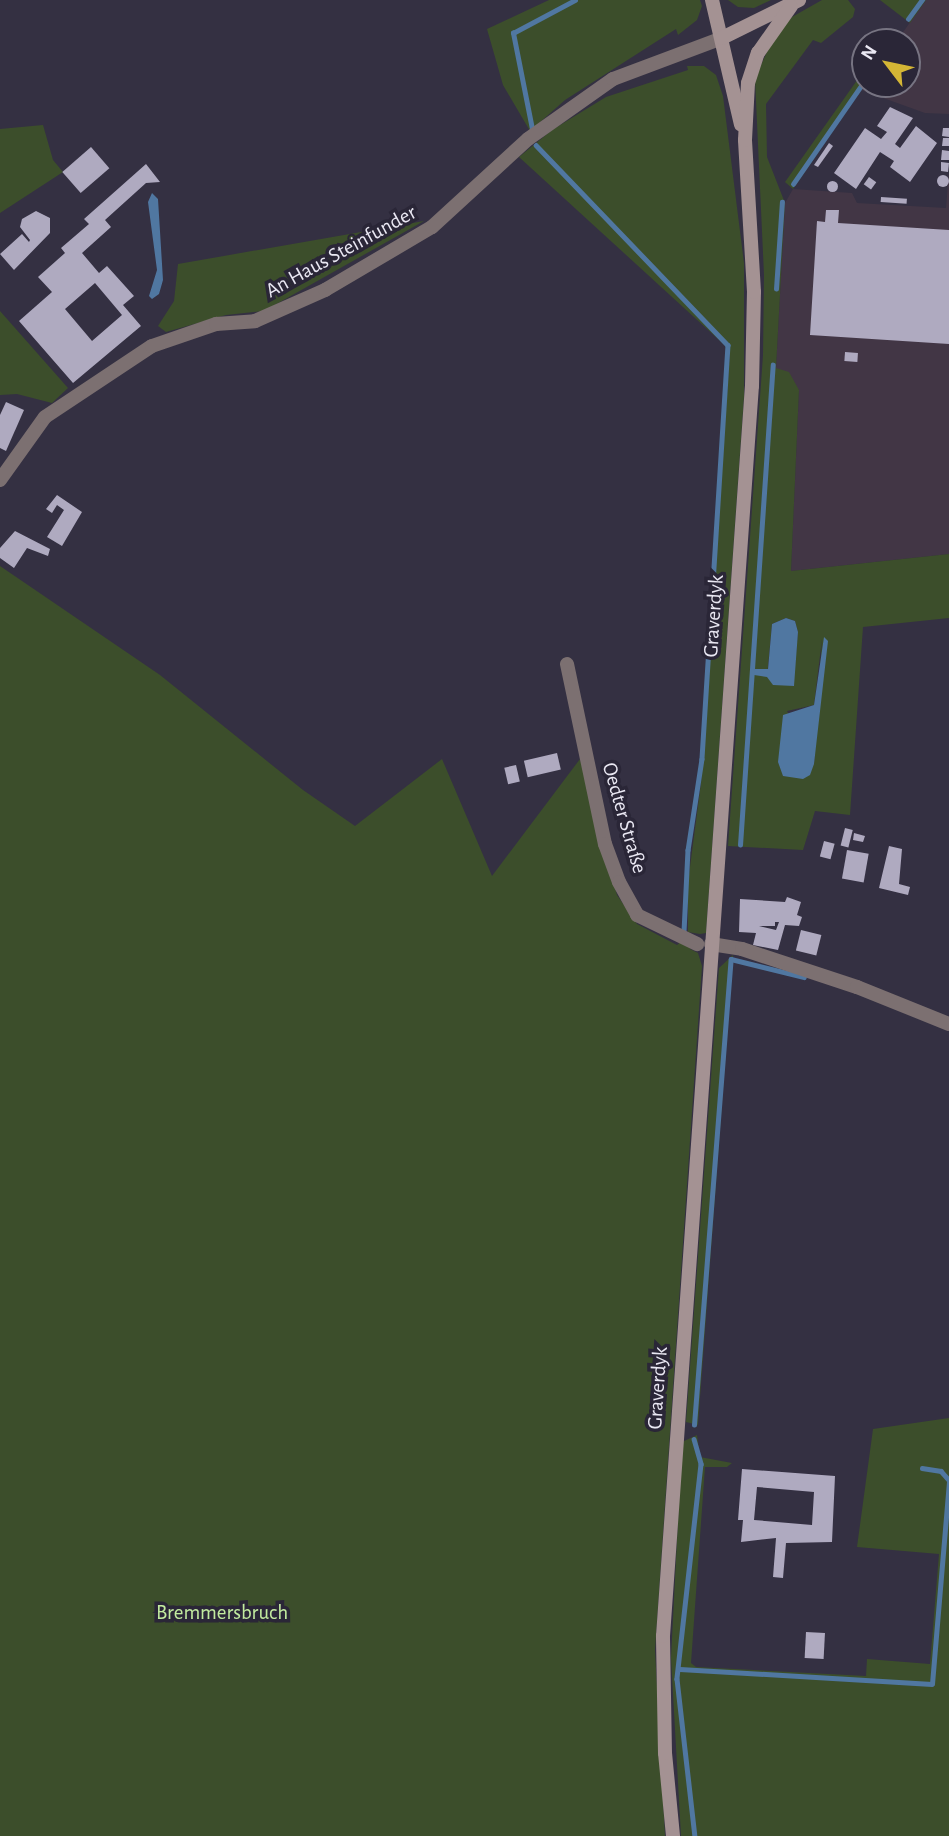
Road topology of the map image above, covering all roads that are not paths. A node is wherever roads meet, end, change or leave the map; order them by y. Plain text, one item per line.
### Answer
1 (712, 0) edge
2 (795, 3) edge
3 (722, 38) junction
4 (745, 140) junction
5 (0, 480) edge
6 (567, 664) dead end
7 (704, 944) junction
8 (949, 1024) edge
9 (674, 1836) edge

1 - 3 main road
2 - 3 main road
2 - 4 main road
3 - 4 main road
3 - 5 street, An Haus Steinfunder
4 - 7 main road, Graverdyk
6 - 7 street, Oedter Straße
7 - 8 street
7 - 9 main road, Graverdyk

